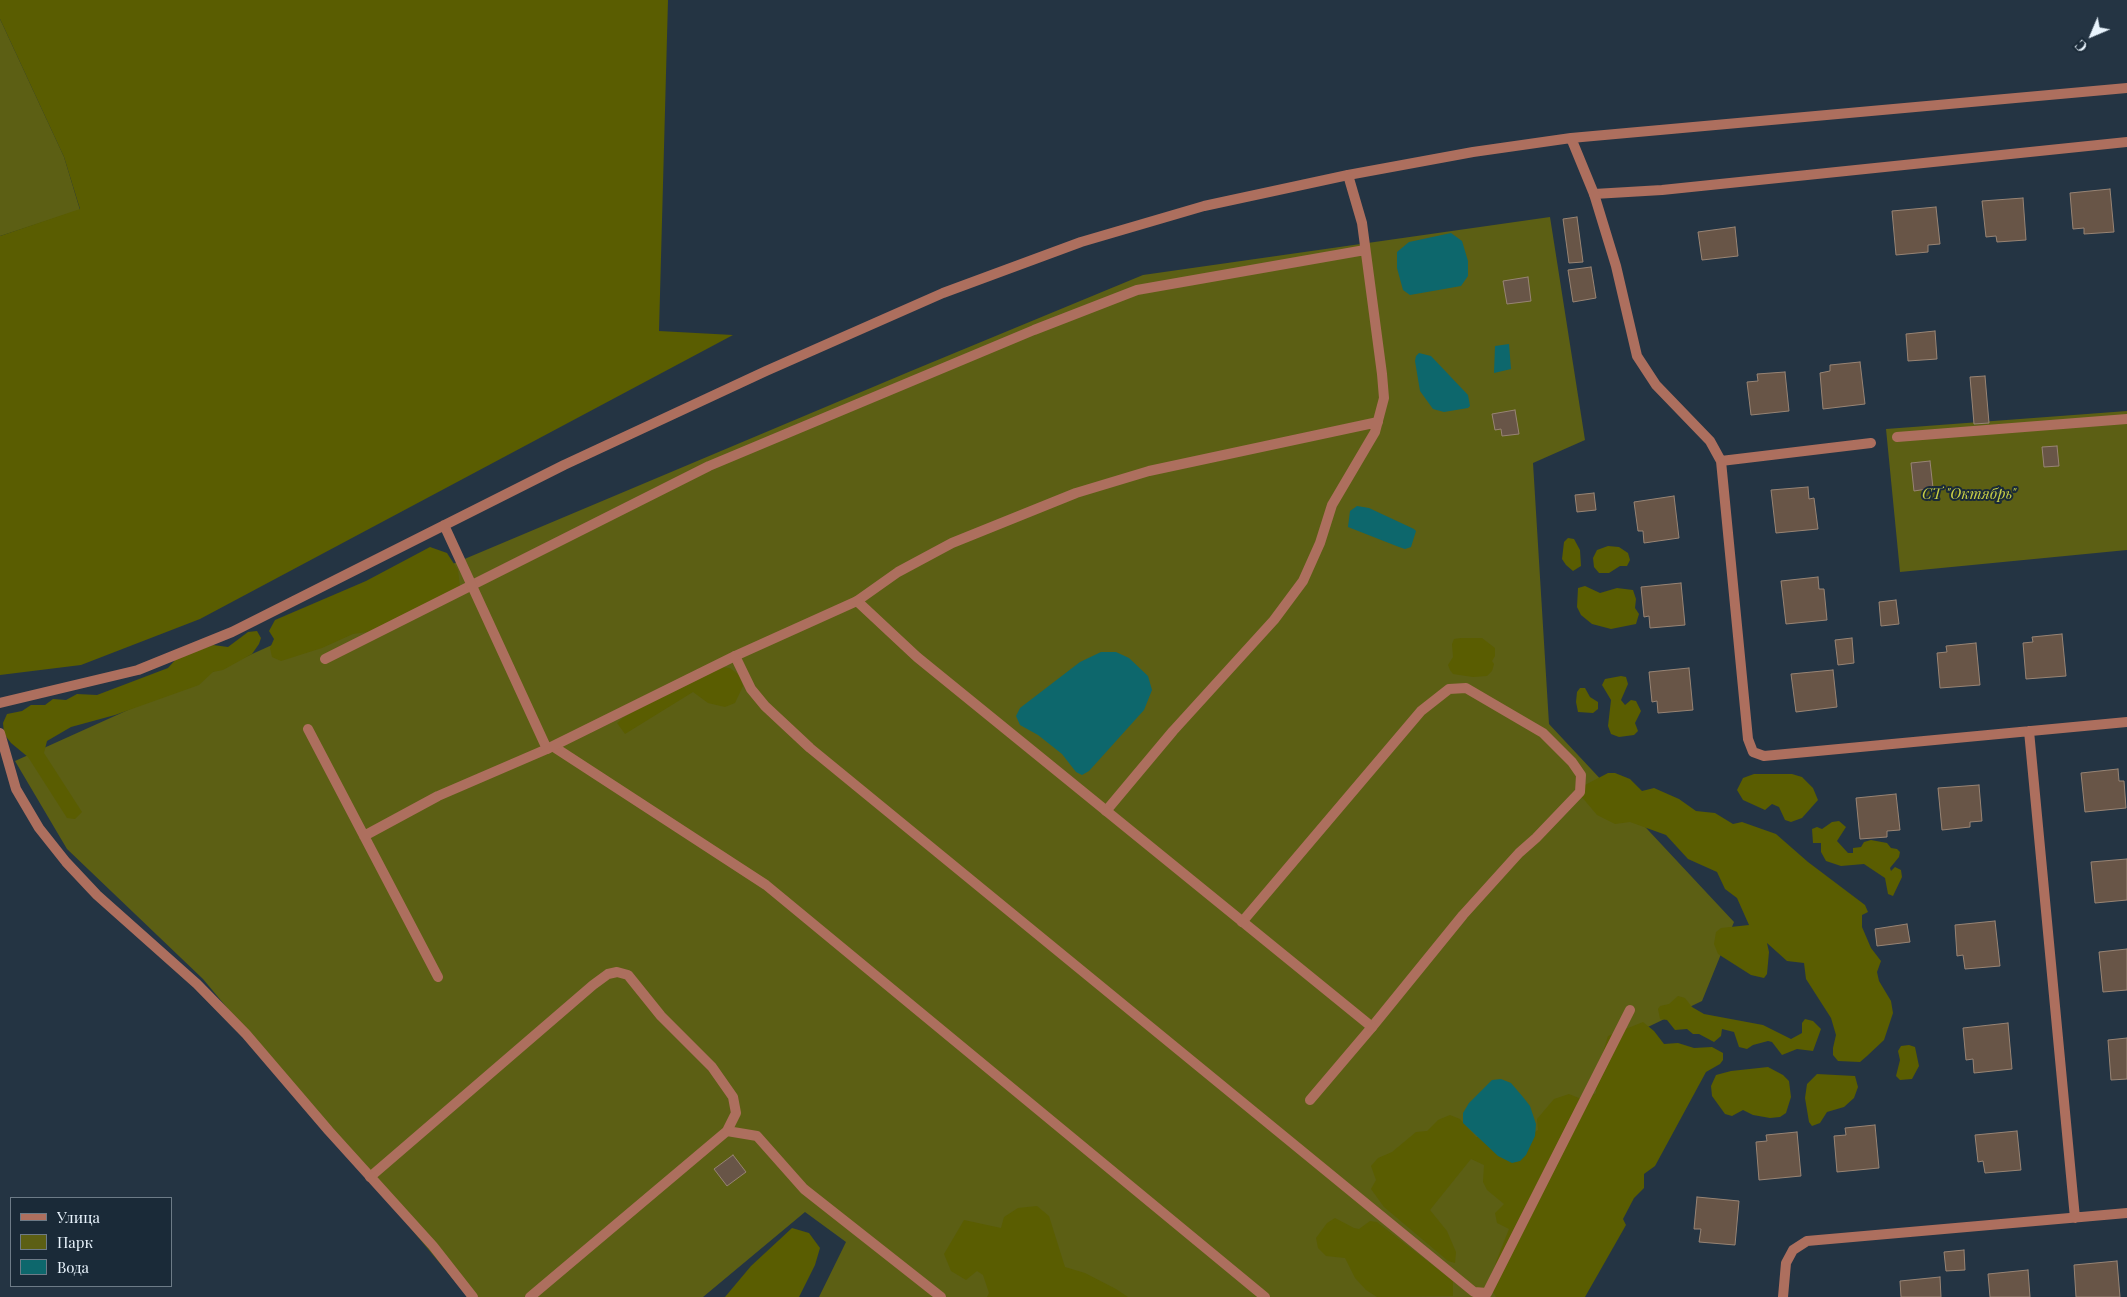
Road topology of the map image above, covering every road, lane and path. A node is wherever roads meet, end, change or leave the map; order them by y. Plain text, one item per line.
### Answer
1 (2127, 88) edge
2 (1571, 138) junction
3 (2127, 142) edge
4 (1348, 175) junction
5 (1594, 194) junction
6 (1366, 250) junction
7 (2127, 419) edge
8 (1378, 422) junction
9 (1897, 437) dead end
10 (1871, 443) dead end
11 (1721, 461) junction
12 (444, 526) junction
13 (471, 585) junction
14 (858, 601) junction
15 (734, 656) junction
16 (325, 659) dead end
17 (0, 703) edge
18 (2127, 722) edge
19 (308, 729) dead end
20 (2029, 731) junction
21 (0, 733) edge
22 (550, 748) junction
23 (1106, 811) junction
24 (364, 836) junction
25 (1242, 922) junction
26 (438, 977) dead end
27 (1630, 1010) dead end
28 (1372, 1028) junction
29 (1310, 1100) dead end
30 (727, 1131) junction
31 (370, 1177) junction
32 (2127, 1213) edge
33 (2076, 1218) junction
34 (473, 1297) edge
35 (530, 1297) edge
36 (941, 1297) edge
37 (1265, 1297) edge
38 (1783, 1297) edge

1 - 2 street
2 - 4 street
2 - 5 street
3 - 5 street
4 - 6 street
4 - 12 street
5 - 11 street
6 - 8 street
6 - 13 street
7 - 9 street
8 - 14 street
8 - 23 street
10 - 11 street
11 - 20 street
12 - 13 street
12 - 17 street
13 - 16 street
13 - 22 street
14 - 15 street
14 - 23 street
15 - 22 street
15 - 27 street
18 - 20 street
19 - 24 street
20 - 33 street
21 - 31 street
22 - 24 street
22 - 37 street
23 - 25 street
24 - 26 street
25 - 28 street
25 - 28 street
28 - 29 street
30 - 31 street
30 - 35 street
30 - 36 street
31 - 34 street
32 - 33 street
33 - 38 street

